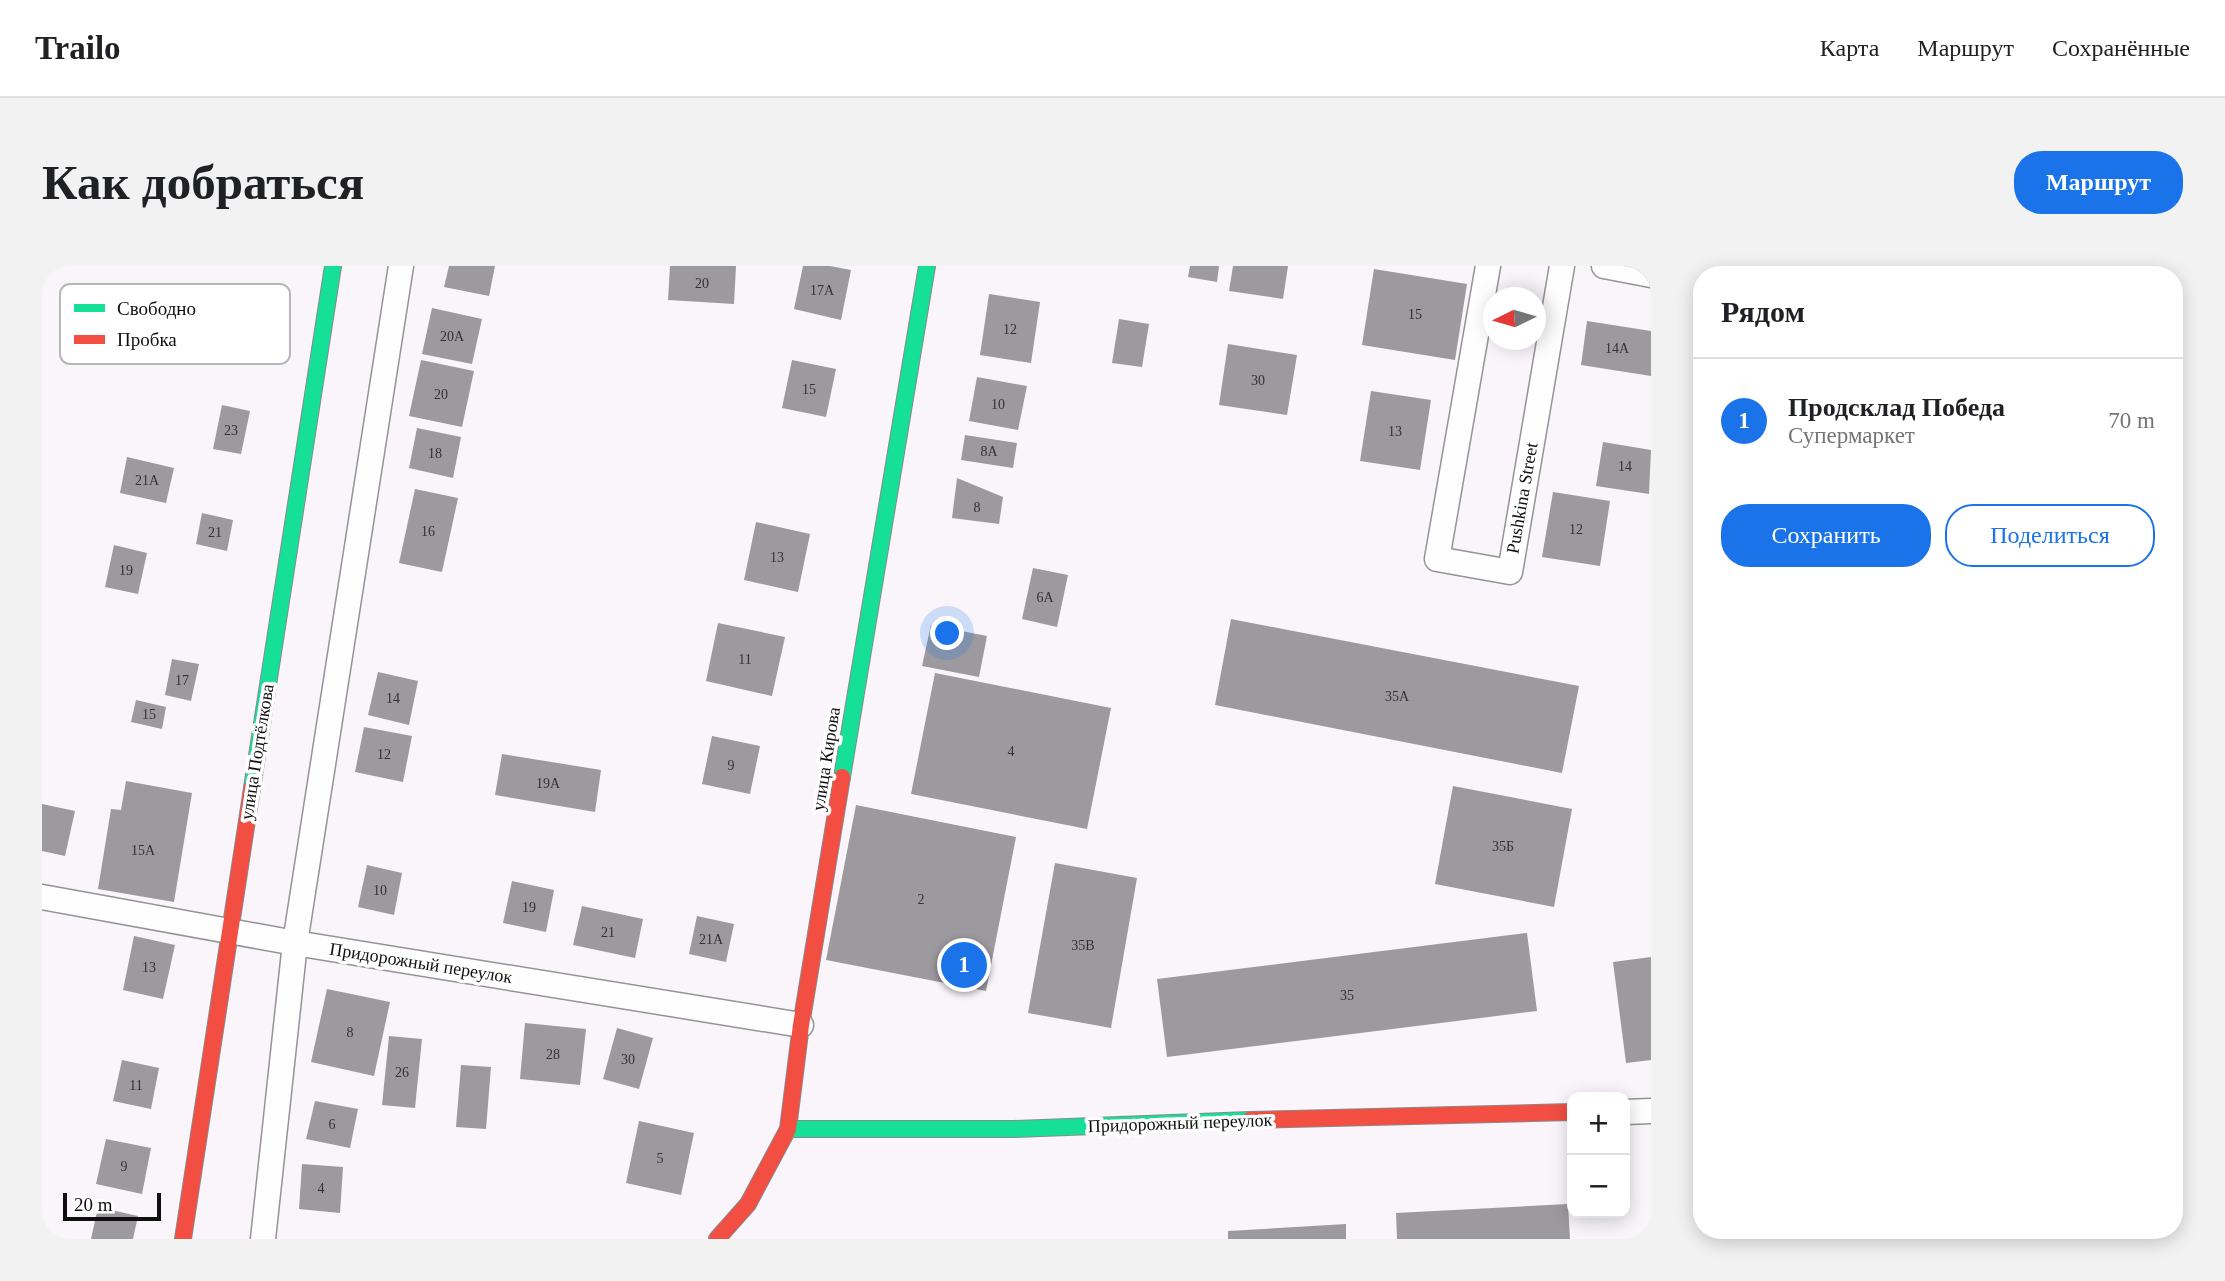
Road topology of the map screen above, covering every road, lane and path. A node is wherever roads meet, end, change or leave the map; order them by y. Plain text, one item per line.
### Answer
1 (333, 266) edge
2 (401, 266) edge
3 (927, 266) edge
4 (1488, 266) edge
5 (1562, 266) edge
6 (1604, 266) edge
7 (1651, 275) edge
8 (42, 897) edge
9 (229, 932) junction
10 (295, 943) junction
11 (801, 1024) junction
12 (1651, 1111) edge
13 (1567, 1112) edge
14 (1630, 1112) edge
15 (788, 1129) junction
16 (183, 1239) edge
17 (262, 1239) edge
18 (717, 1239) edge

1 - 9 street, улица Подтёлкова
2 - 10 street
3 - 11 street, улица Кирова
4 - 5 street, Pushkina Street
6 - 7 street
8 - 9 street, Придорожный переулок
9 - 10 street, Придорожный переулок
9 - 16 street, улица Подтёлкова
10 - 11 street, Придорожный переулок
10 - 17 street
11 - 15 street, улица Кирова
12 - 14 street
13 - 15 street, Придорожный переулок
15 - 18 street, улица Кирова

